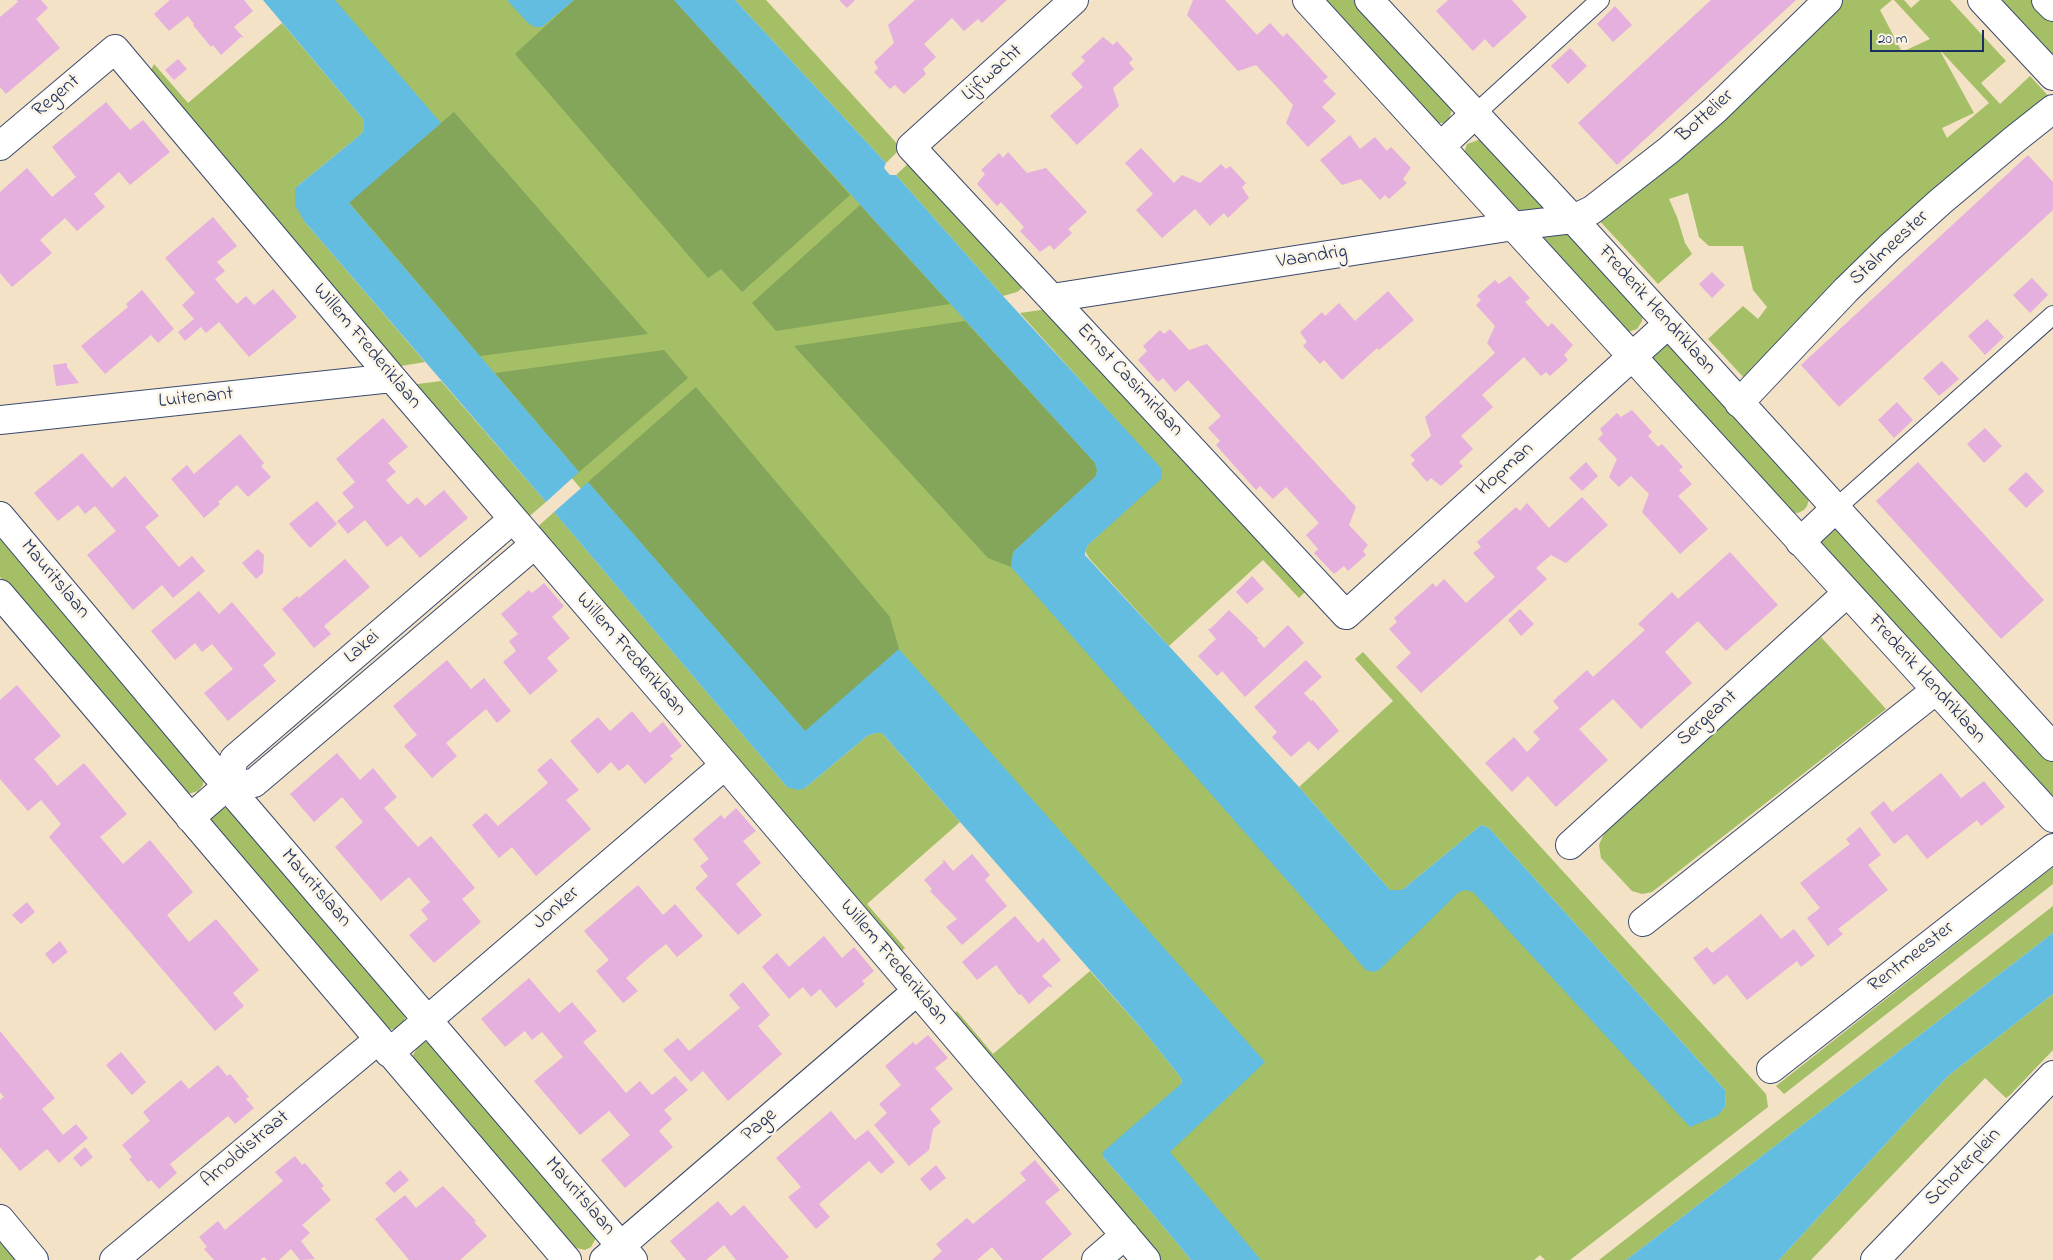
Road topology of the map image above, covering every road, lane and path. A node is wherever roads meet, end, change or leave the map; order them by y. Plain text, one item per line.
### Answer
1 (1074, 0) edge
2 (1307, 0) edge
3 (1369, 0) edge
4 (1600, 0) edge
5 (1828, 0) edge
6 (1982, 0) edge
7 (2046, 0) edge
8 (2053, 7) edge
9 (115, 49) joint
10 (2053, 76) edge
11 (2053, 109) edge
12 (1474, 115) junction
13 (0, 146) edge
14 (1441, 146) junction
15 (911, 147) joint
16 (1573, 219) junction
17 (1514, 226) junction
18 (1052, 298) junction
19 (2053, 315) edge
20 (1667, 325) junction
21 (1632, 356) junction
22 (392, 378) junction
23 (1740, 403) junction
24 (0, 420) edge
25 (1836, 509) junction
26 (0, 516) edge
27 (513, 519) junction
28 (1800, 542) junction
29 (534, 545) junction
30 (1847, 593) junction
31 (0, 594) edge
32 (1346, 615) joint
33 (1936, 690) junction
34 (2053, 747) edge
35 (725, 765) junction
36 (227, 786) junction
37 (190, 818) junction
38 (2053, 818) edge
39 (1570, 845) dead end
40 (2053, 848) edge
41 (1643, 922) dead end
42 (917, 991) junction
43 (428, 1021) junction
44 (383, 1046) junction
45 (1772, 1069) dead end
46 (2053, 1076) edge
47 (0, 1219) edge
48 (1125, 1236) junction
49 (619, 1255) edge
50 (34, 1260) edge
51 (114, 1260) edge
52 (567, 1260) edge
53 (1096, 1260) edge
54 (1146, 1260) edge
55 (1875, 1260) edge

1 - 15 street, Lijfwacht
2 - 14 street, Frederik Hendriklaan
3 - 12 street, Frederik Hendriklaan
4 - 12 lane
5 - 16 street, Bottelier
6 - 10 street
7 - 8 street
9 - 13 street, Regent
9 - 22 street, Willem Frederiklaan
11 - 23 street, Stalmeester
12 - 14 street
12 - 16 street, Frederik Hendriklaan
14 - 17 street, Frederik Hendriklaan
15 - 18 street, Ernst Casimirlaan
16 - 17 street, Vaandrig
16 - 20 street, Frederik Hendriklaan
17 - 18 street, Vaandrig
17 - 21 street, Frederik Hendriklaan
18 - 32 street, Ernst Casimirlaan
19 - 25 lane
20 - 21 street, Hopman
20 - 23 street, Frederik Hendriklaan
21 - 28 street, Frederik Hendriklaan
21 - 32 street, Hopman
22 - 24 street, Luitenant
22 - 27 street, Willem Frederiklaan
23 - 25 street, Frederik Hendriklaan
25 - 28 street
25 - 34 street, Frederik Hendriklaan
26 - 36 street, Mauritslaan
27 - 29 street, Willem Frederiklaan
27 - 36 street, Lakei
28 - 30 street, Frederik Hendriklaan
29 - 35 street, Willem Frederiklaan
29 - 36 street, Lakei
30 - 33 street, Frederik Hendriklaan
30 - 39 street, Sergeant
31 - 37 street
33 - 38 street, Frederik Hendriklaan
33 - 41 street
35 - 42 street, Willem Frederiklaan
35 - 43 street, Jonker
36 - 37 street
36 - 43 street, Mauritslaan
37 - 44 street
40 - 45 street, Rentmeester
42 - 48 street, Willem Frederiklaan
42 - 49 street, Page
43 - 44 street, Jonker
43 - 49 street, Mauritslaan
44 - 51 street, Arnoldistraat
44 - 52 street
46 - 55 street, Schoterplein
47 - 50 street
48 - 53 street
48 - 54 street, Willem Frederiklaan

